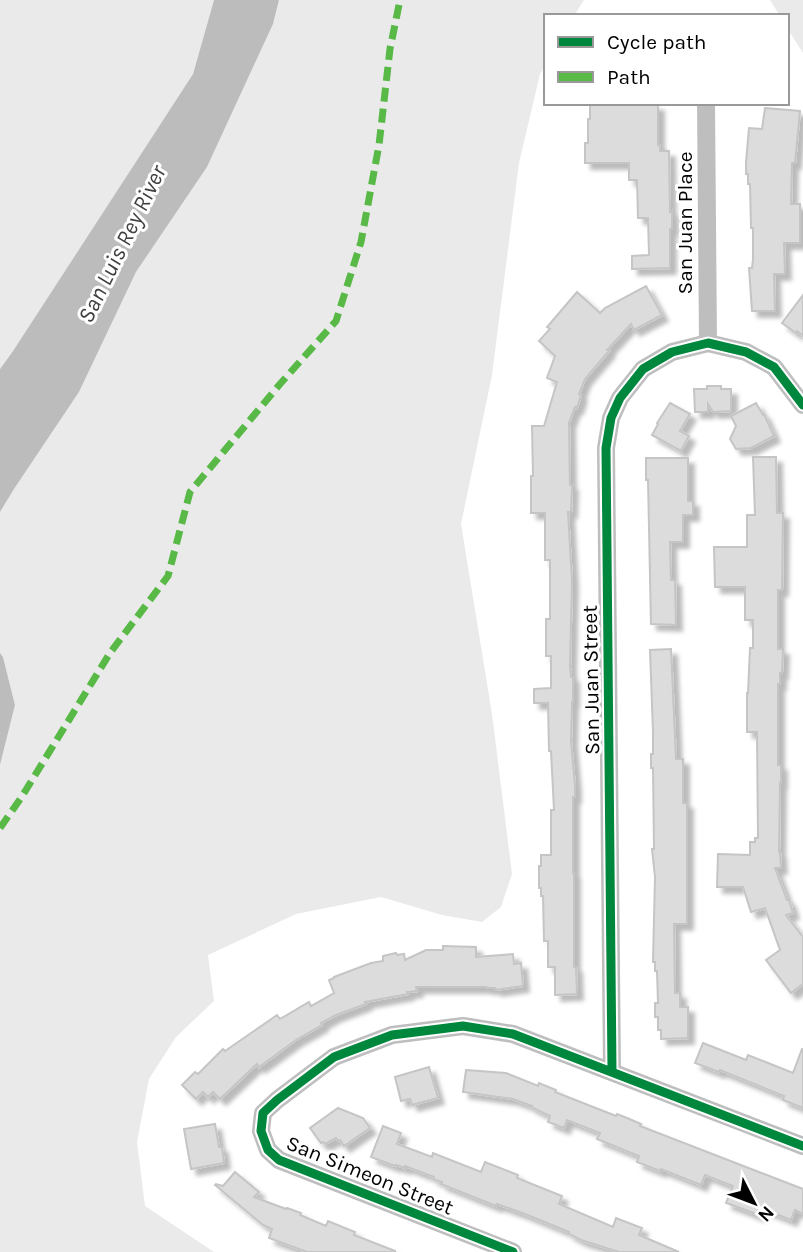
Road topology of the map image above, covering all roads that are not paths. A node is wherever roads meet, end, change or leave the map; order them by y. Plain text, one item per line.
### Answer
1 (706, 105) edge
2 (708, 343) junction
3 (803, 405) edge
4 (612, 1071) junction
5 (803, 1146) edge
6 (513, 1252) edge

1 - 2 street, San Juan Place
2 - 3 street
2 - 4 street, San Juan Street
4 - 5 street
4 - 6 street, San Simeon Street

